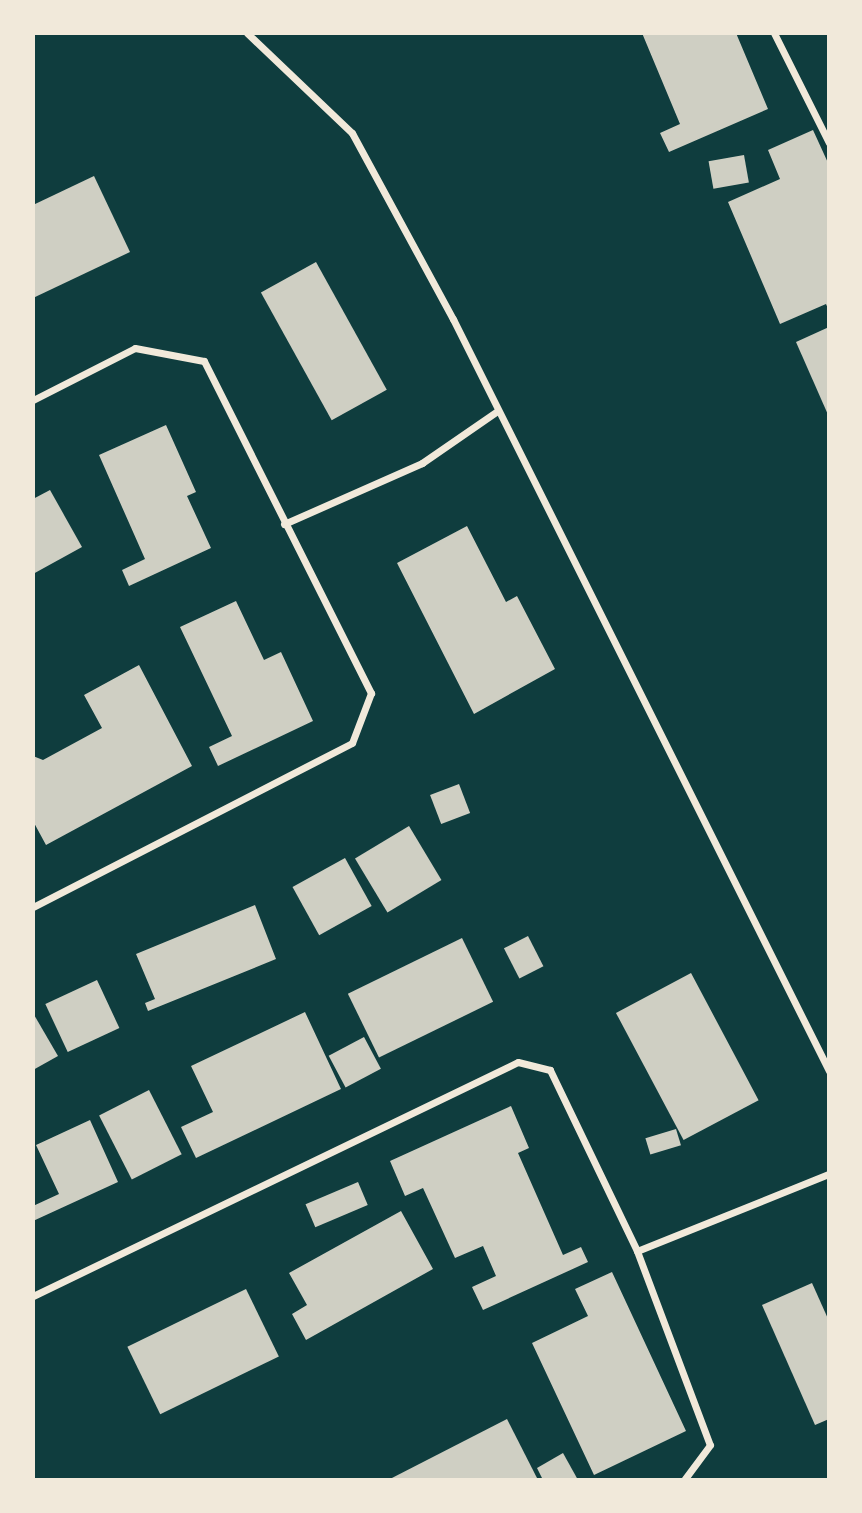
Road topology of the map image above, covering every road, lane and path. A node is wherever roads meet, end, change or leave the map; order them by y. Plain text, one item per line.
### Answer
1 (247, 33) edge
2 (774, 33) edge
3 (829, 143) edge
4 (33, 400) edge
5 (496, 412) junction
6 (284, 523) junction
7 (33, 907) edge
8 (829, 1071) edge
9 (829, 1174) edge
10 (638, 1251) junction
11 (33, 1296) edge
12 (684, 1480) edge

1 - 5 street
2 - 3 street
4 - 6 street
5 - 6 street
5 - 8 street
6 - 7 street
9 - 10 street
10 - 11 street
10 - 12 street

